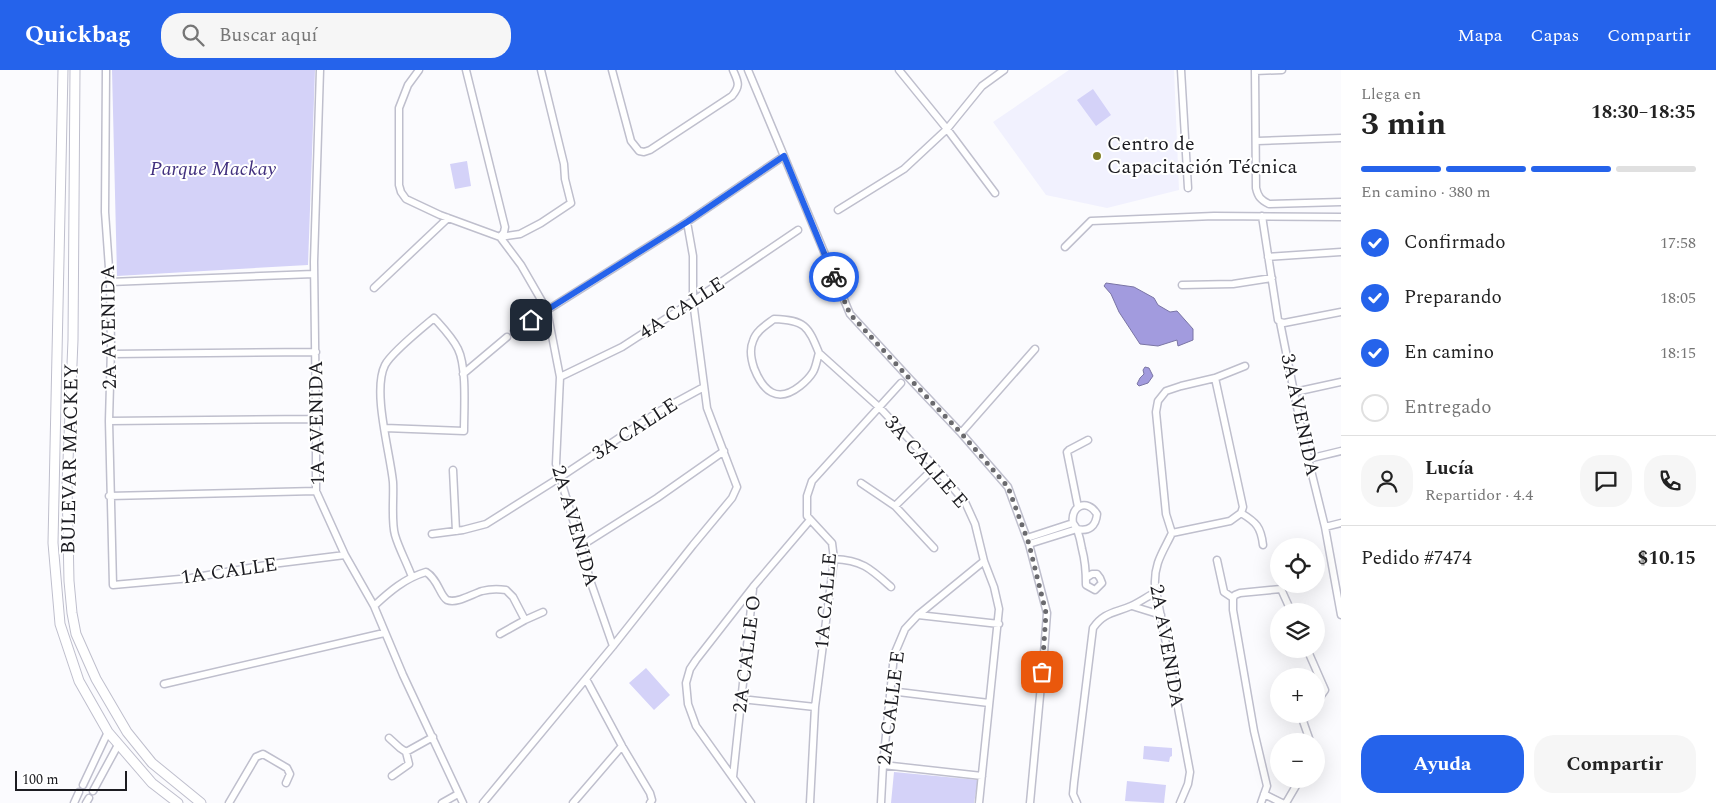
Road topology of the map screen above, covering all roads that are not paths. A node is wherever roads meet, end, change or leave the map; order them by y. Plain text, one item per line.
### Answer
1 (63, 70) edge
2 (75, 70) edge
3 (106, 70) edge
4 (320, 70) edge
5 (419, 70) edge
6 (466, 70) edge
7 (541, 70) edge
8 (612, 70) edge
9 (733, 70) edge
10 (748, 70) edge
11 (899, 70) edge
12 (1004, 70) edge
13 (1181, 70) edge
14 (1255, 70) edge
15 (1282, 70) edge
16 (947, 128) junction
17 (1341, 138) edge
18 (1257, 141) junction
19 (784, 156) junction
20 (1188, 188) dead end
21 (995, 194) dead end
22 (1341, 202) edge
23 (838, 210) dead end
24 (1262, 216) junction
25 (448, 218) junction
26 (1341, 218) edge
27 (687, 222) junction
28 (798, 230) dead end
29 (500, 237) junction
30 (1065, 246) dead end
31 (1341, 252) edge
32 (1268, 257) junction
33 (314, 274) junction
34 (1272, 278) junction
35 (110, 282) junction
36 (1182, 285) dead end
37 (374, 288) dead end
38 (693, 302) junction
39 (547, 310) junction
40 (1341, 312) edge
41 (1280, 322) junction
42 (514, 330) dead end
43 (507, 337) dead end
44 (1035, 349) dead end
45 (316, 352) junction
46 (819, 353) junction
47 (111, 354) junction
48 (1245, 366) dead end
49 (463, 374) junction
50 (560, 377) junction
51 (1215, 378) junction
52 (1341, 382) edge
53 (901, 383) dead end
54 (704, 386) junction
55 (1295, 392) junction
56 (880, 408) junction
57 (316, 418) junction
58 (109, 421) junction
59 (385, 428) junction
60 (961, 433) junction
61 (1088, 440) dead end
62 (724, 451) junction
63 (1341, 451) edge
64 (1308, 459) junction
65 (935, 467) junction
66 (453, 470) dead end
67 (559, 478) junction
68 (861, 483) dead end
69 (316, 490) junction
70 (109, 496) junction
71 (895, 506) junction
72 (1078, 507) junction
73 (1241, 513) junction
74 (810, 520) junction
75 (1341, 523) edge
76 (1075, 526) junction
77 (1324, 527) junction
78 (456, 530) junction
79 (1172, 533) junction
80 (432, 534) dead end
81 (1028, 541) junction
82 (1262, 545) dead end
83 (581, 546) junction
84 (934, 548) dead end
85 (345, 554) junction
86 (834, 559) junction
87 (1217, 560) dead end
88 (984, 561) junction
89 (412, 577) junction
90 (1086, 578) dead end
91 (113, 585) joint
92 (753, 587) junction
93 (891, 587) dead end
94 (1156, 592) junction
95 (1339, 593) edge
96 (1233, 598) junction
97 (1287, 603) edge
98 (374, 606) junction
99 (1132, 606) junction
100 (543, 612) dead end
101 (918, 615) junction
102 (1161, 615) junction
103 (1341, 615) edge
104 (525, 620) junction
105 (999, 624) junction
106 (384, 633) junction
107 (500, 634) dead end
108 (613, 646) junction
109 (586, 678) junction
110 (164, 684) dead end
111 (890, 691) junction
112 (741, 698) junction
113 (989, 703) junction
114 (815, 707) junction
115 (122, 727) junction
116 (108, 732) junction
117 (432, 737) junction
118 (389, 738) dead end
119 (118, 745) junction
120 (622, 746) junction
121 (406, 752) junction
122 (883, 765) junction
123 (392, 776) dead end
124 (982, 776) junction
125 (733, 777) junction
126 (286, 782) dead end
127 (83, 786) dead end
128 (1295, 788) edge
129 (93, 791) dead end
130 (79, 792) dead end
131 (458, 794) junction
132 (1264, 794) junction
133 (74, 803) edge
134 (178, 803) edge
135 (201, 803) edge
136 (228, 803) edge
137 (442, 803) edge
138 (463, 803) edge
139 (483, 803) edge
140 (573, 803) edge
141 (650, 803) edge
142 (751, 803) edge
143 (810, 803) edge
144 (881, 803) edge
145 (979, 803) edge
146 (1030, 803) edge
147 (1078, 803) edge
148 (1180, 803) edge
149 (1261, 803) edge
150 (1282, 803) edge
151 (1286, 803) edge

1 - 116 main road, BULEVAR MACKEY
2 - 115 main road, BULEVAR MACKEY
3 - 35 street, 2A AVENIDA
4 - 33 street, 1A AVENIDA
5 - 25 street
6 - 29 street
7 - 29 street
8 - 9 street
10 - 19 street
11 - 16 street
12 - 16 street
13 - 20 street
14 - 15 street
14 - 18 street
16 - 21 street
16 - 23 street
17 - 18 street
18 - 22 street
19 - 27 street
19 - 60 street
24 - 26 street
24 - 30 street
24 - 32 street, 3A AVENIDA
25 - 29 street
25 - 37 street
27 - 38 street
27 - 39 street
28 - 38 street, 4A CALLE
29 - 39 street, 2A AVENIDA
31 - 32 street
32 - 34 street, 3A AVENIDA
33 - 35 street
33 - 45 street, 1A AVENIDA
34 - 36 street
34 - 41 street, 3A AVENIDA
35 - 47 street, 2A AVENIDA
38 - 50 street, 4A CALLE
38 - 54 street
39 - 42 street
39 - 50 street, 2A AVENIDA
40 - 41 street
41 - 55 street, 3A AVENIDA
43 - 49 street
44 - 60 street
45 - 47 street
45 - 57 street, 1A AVENIDA
46 - 46 street
46 - 56 street, 3A CALLE E
47 - 58 street, 2A AVENIDA
48 - 51 street
49 - 59 street
49 - 59 street
50 - 67 street, 2A AVENIDA
51 - 73 street
51 - 79 street
52 - 55 street
53 - 56 street
54 - 62 street
54 - 67 street, 3A CALLE
55 - 64 street, 3A AVENIDA
56 - 65 street, 3A CALLE E
56 - 74 street
57 - 58 street
57 - 69 street, 1A AVENIDA
58 - 70 street, 2A AVENIDA
59 - 89 street
60 - 81 street
61 - 72 street
62 - 83 street
62 - 108 street
63 - 64 street
64 - 77 street, 3A AVENIDA
65 - 71 street
65 - 88 street, 3A CALLE E
66 - 78 street
67 - 78 street, 3A CALLE
67 - 83 street, 2A AVENIDA
68 - 71 street
69 - 70 street
69 - 85 street, 1A AVENIDA
70 - 91 street, 2A AVENIDA
71 - 84 street
72 - 76 street
72 - 76 street
73 - 79 street
73 - 82 street
74 - 86 street, 1A CALLE
74 - 92 street, 2A CALLE O
75 - 77 street
76 - 81 street
76 - 90 street
77 - 95 street, 3A AVENIDA
78 - 80 street, 3A CALLE
79 - 94 street, 2A AVENIDA
81 - 146 street
83 - 108 street, 2A AVENIDA
85 - 91 street, 1A CALLE
85 - 98 street, 1A AVENIDA
86 - 93 street
86 - 114 street, 1A CALLE
87 - 96 street
88 - 101 street, 2A CALLE E
88 - 105 street, 3A CALLE E
89 - 98 street
89 - 104 street
92 - 112 street, 2A CALLE O
92 - 125 street
94 - 99 street
94 - 102 street, 2A AVENIDA
95 - 103 street, 3A AVENIDA
96 - 97 street
96 - 132 street
98 - 106 street, 1A AVENIDA
99 - 102 street
99 - 147 street
100 - 104 street
101 - 105 street
101 - 111 street, 2A CALLE E
102 - 148 street, 2A AVENIDA
104 - 107 street
105 - 113 street, 3A CALLE E
106 - 110 street
106 - 117 street, 1A AVENIDA
108 - 109 street
109 - 120 street
109 - 139 street
111 - 113 street
111 - 122 street, 2A CALLE E
112 - 114 street
112 - 125 street, 2A CALLE O
113 - 124 street, 3A CALLE E
114 - 143 street, 1A CALLE
115 - 116 main road
115 - 119 main road
115 - 135 main road, BULEVAR MACKEY
116 - 119 main road, BULEVAR MACKEY
116 - 127 street
117 - 121 street
117 - 131 street, 1A AVENIDA
118 - 121 street
119 - 129 street
119 - 134 main road, BULEVAR MACKEY
120 - 140 street
120 - 141 street
121 - 123 street
122 - 124 street
122 - 144 street, 2A CALLE E
124 - 145 street, 3A CALLE E
125 - 142 street
126 - 136 street
128 - 151 street
130 - 133 street
131 - 137 street
131 - 138 street, 1A AVENIDA
132 - 149 street
132 - 150 street

